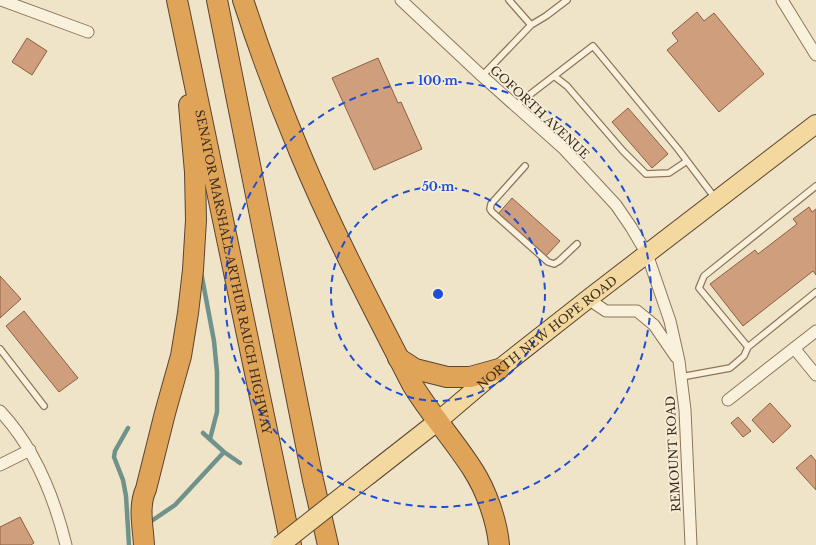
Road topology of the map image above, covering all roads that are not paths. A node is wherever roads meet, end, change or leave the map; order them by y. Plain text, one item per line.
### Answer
1 (1, 0) edge
2 (177, 0) edge
3 (217, 0) edge
4 (243, 0) edge
5 (401, 0) edge
6 (509, 0) edge
7 (567, 0) edge
8 (782, 0) edge
9 (531, 25) junction
10 (88, 32) dead end
11 (816, 55) edge
12 (194, 76) junction
13 (482, 76) junction
14 (554, 76) junction
15 (515, 106) junction
16 (816, 124) edge
17 (687, 161) junction
18 (525, 166) dead end
19 (816, 186) edge
20 (716, 200) junction
21 (578, 244) dead end
22 (646, 254) junction
23 (816, 292) edge
24 (588, 299) junction
25 (816, 331) edge
26 (748, 347) junction
27 (794, 348) junction
28 (0, 349) edge
29 (398, 358) junction
30 (679, 361) junction
31 (499, 369) junction
32 (816, 375) edge
33 (681, 377) junction
34 (728, 400) dead end
35 (44, 406) dead end
36 (0, 411) edge
37 (438, 421) junction
38 (30, 450) junction
39 (0, 465) edge
40 (146, 489) junction
41 (66, 545) edge
42 (144, 545) edge
43 (154, 545) edge
44 (280, 545) edge
45 (291, 545) edge
46 (328, 545) edge
47 (499, 545) edge
48 (691, 545) edge

1 - 10 street
2 - 12 highway, SENATOR MARSHALL ARTHUR RAUCH HIGHWAY
3 - 46 highway
4 - 29 highway
5 - 13 street, GOFORTH AVENUE
6 - 9 lane
7 - 9 lane
8 - 11 street
9 - 13 lane
12 - 40 highway
12 - 45 highway, SENATOR MARSHALL ARTHUR RAUCH HIGHWAY
13 - 15 street, GOFORTH AVENUE
14 - 15 lane
14 - 17 lane
14 - 17 lane
15 - 22 street, GOFORTH AVENUE
16 - 20 main road, NORTH NEW HOPE ROAD
17 - 20 lane
18 - 21 lane
19 - 26 lane
20 - 22 main road, NORTH NEW HOPE ROAD
22 - 24 main road, NORTH NEW HOPE ROAD
22 - 30 street, REMOUNT ROAD
23 - 26 lane
24 - 30 street, REMOUNT ROAD
24 - 31 main road, NORTH NEW HOPE ROAD
25 - 27 street
26 - 33 lane
27 - 32 street
27 - 34 street
28 - 35 lane
29 - 31 highway
29 - 37 highway
30 - 33 street, REMOUNT ROAD
31 - 37 main road, NORTH NEW HOPE ROAD
33 - 48 street, REMOUNT ROAD
36 - 38 street
37 - 44 main road, NORTH NEW HOPE ROAD, bridge
37 - 47 highway
38 - 39 street
38 - 41 street
40 - 42 highway
40 - 43 highway

